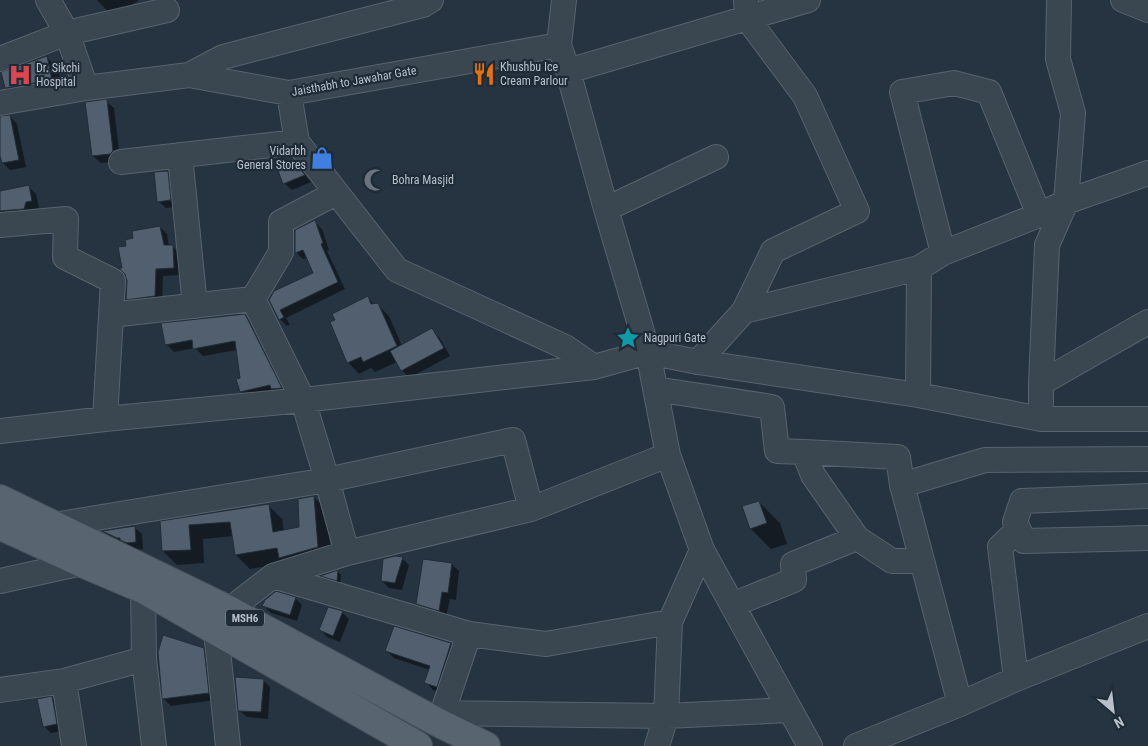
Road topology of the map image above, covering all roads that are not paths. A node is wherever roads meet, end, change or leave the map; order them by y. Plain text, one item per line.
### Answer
1 (48, 0) edge
2 (431, 0) edge
3 (564, 0) edge
4 (808, 0) edge
5 (1059, 0) edge
6 (1123, 0) edge
7 (746, 9) edge
8 (167, 10) dead end
9 (1148, 10) edge
10 (66, 33) junction
11 (559, 45) junction
12 (0, 59) edge
13 (568, 72) junction
14 (189, 75) junction
15 (86, 88) junction
16 (290, 93) junction
17 (0, 103) edge
18 (297, 142) junction
19 (180, 155) junction
20 (716, 157) dead end
21 (121, 162) dead end
22 (1148, 174) edge
23 (336, 193) junction
24 (1066, 202) junction
25 (606, 208) junction
26 (1038, 215) junction
27 (0, 225) edge
28 (943, 253) junction
29 (919, 268) junction
30 (253, 299) junction
31 (195, 306) junction
32 (744, 311) junction
33 (112, 315) junction
34 (1148, 322) edge
35 (648, 352) junction
36 (698, 362) junction
37 (594, 367) junction
38 (1041, 383) junction
39 (655, 389) junction
40 (918, 396) junction
41 (303, 400) junction
42 (105, 419) junction
43 (1041, 419) junction
44 (1148, 419) edge
45 (0, 431) edge
46 (804, 452) junction
47 (668, 455) junction
48 (1148, 460) edge
49 (327, 480) junction
50 (902, 485) junction
51 (1148, 496) edge
52 (0, 500) edge
53 (531, 509) junction
54 (54, 525) junction
55 (0, 526) edge
56 (1018, 530) junction
57 (857, 538) junction
58 (1148, 538) edge
59 (702, 550) junction
60 (347, 553) junction
61 (922, 561) junction
62 (82, 563) junction
63 (273, 576) junction
64 (0, 581) edge
65 (143, 589) junction
66 (732, 605) junction
67 (223, 621) junction
68 (670, 622) junction
69 (1148, 626) edge
70 (469, 634) junction
71 (144, 659) junction
72 (1016, 678) junction
73 (64, 682) junction
74 (0, 690) edge
75 (960, 704) junction
76 (790, 710) junction
77 (666, 716) junction
78 (441, 718) junction
79 (74, 746) edge
80 (154, 746) edge
81 (228, 746) edge
82 (418, 746) edge
83 (486, 746) edge
84 (657, 746) edge
85 (810, 746) edge
86 (856, 746) edge

1 - 10 street
2 - 14 street
3 - 11 street
4 - 7 street
5 - 24 street
6 - 9 street
7 - 13 street
7 - 32 street
8 - 10 street
10 - 12 street
10 - 15 street
11 - 13 street
11 - 16 street, Jaisthabh to Jawahar Gate
13 - 25 street
14 - 15 street, Jaisthabh to Jawahar Gate
14 - 16 street, Jaisthabh to Jawahar Gate
15 - 17 street, Jaisthabh to Jawahar Gate
16 - 18 street
18 - 19 street
18 - 23 street
19 - 21 street
19 - 31 street
20 - 25 street
22 - 24 street
23 - 30 street
23 - 37 street
24 - 26 street
24 - 38 street
25 - 35 street
26 - 28 street
26 - 28 street
27 - 33 street
28 - 29 street
29 - 32 street
29 - 40 street
30 - 31 street
30 - 41 street
31 - 33 street
32 - 36 street
33 - 42 street
34 - 38 street
35 - 36 street
35 - 37 street
35 - 39 street
36 - 40 street
37 - 41 street
38 - 43 street
39 - 46 street
39 - 47 street
40 - 43 street
41 - 42 street
41 - 49 street
42 - 45 street
43 - 44 street
46 - 50 street
46 - 57 street
47 - 53 street
47 - 59 street
48 - 50 street
49 - 53 street
49 - 54 street
49 - 60 street
50 - 61 street
51 - 56 street
52 - 54 main road, MSH6
53 - 60 street
54 - 67 main road, MSH6
55 - 62 main road, MSH6
56 - 58 street
56 - 72 street
57 - 61 street
57 - 66 street
59 - 66 street
59 - 68 street
60 - 63 street
61 - 75 street
62 - 64 street
62 - 65 main road, MSH6
63 - 67 street
63 - 70 street
65 - 67 main road, MSH6
65 - 71 street
66 - 76 street
67 - 78 main road, MSH6
67 - 81 street
67 - 82 main road, MSH6
68 - 70 street
68 - 77 street
69 - 72 street
70 - 78 street
71 - 73 street
71 - 80 street
72 - 75 street
73 - 74 street
73 - 79 street
75 - 86 street
76 - 77 street
76 - 85 street
77 - 78 street
77 - 84 street
78 - 83 main road, MSH6

